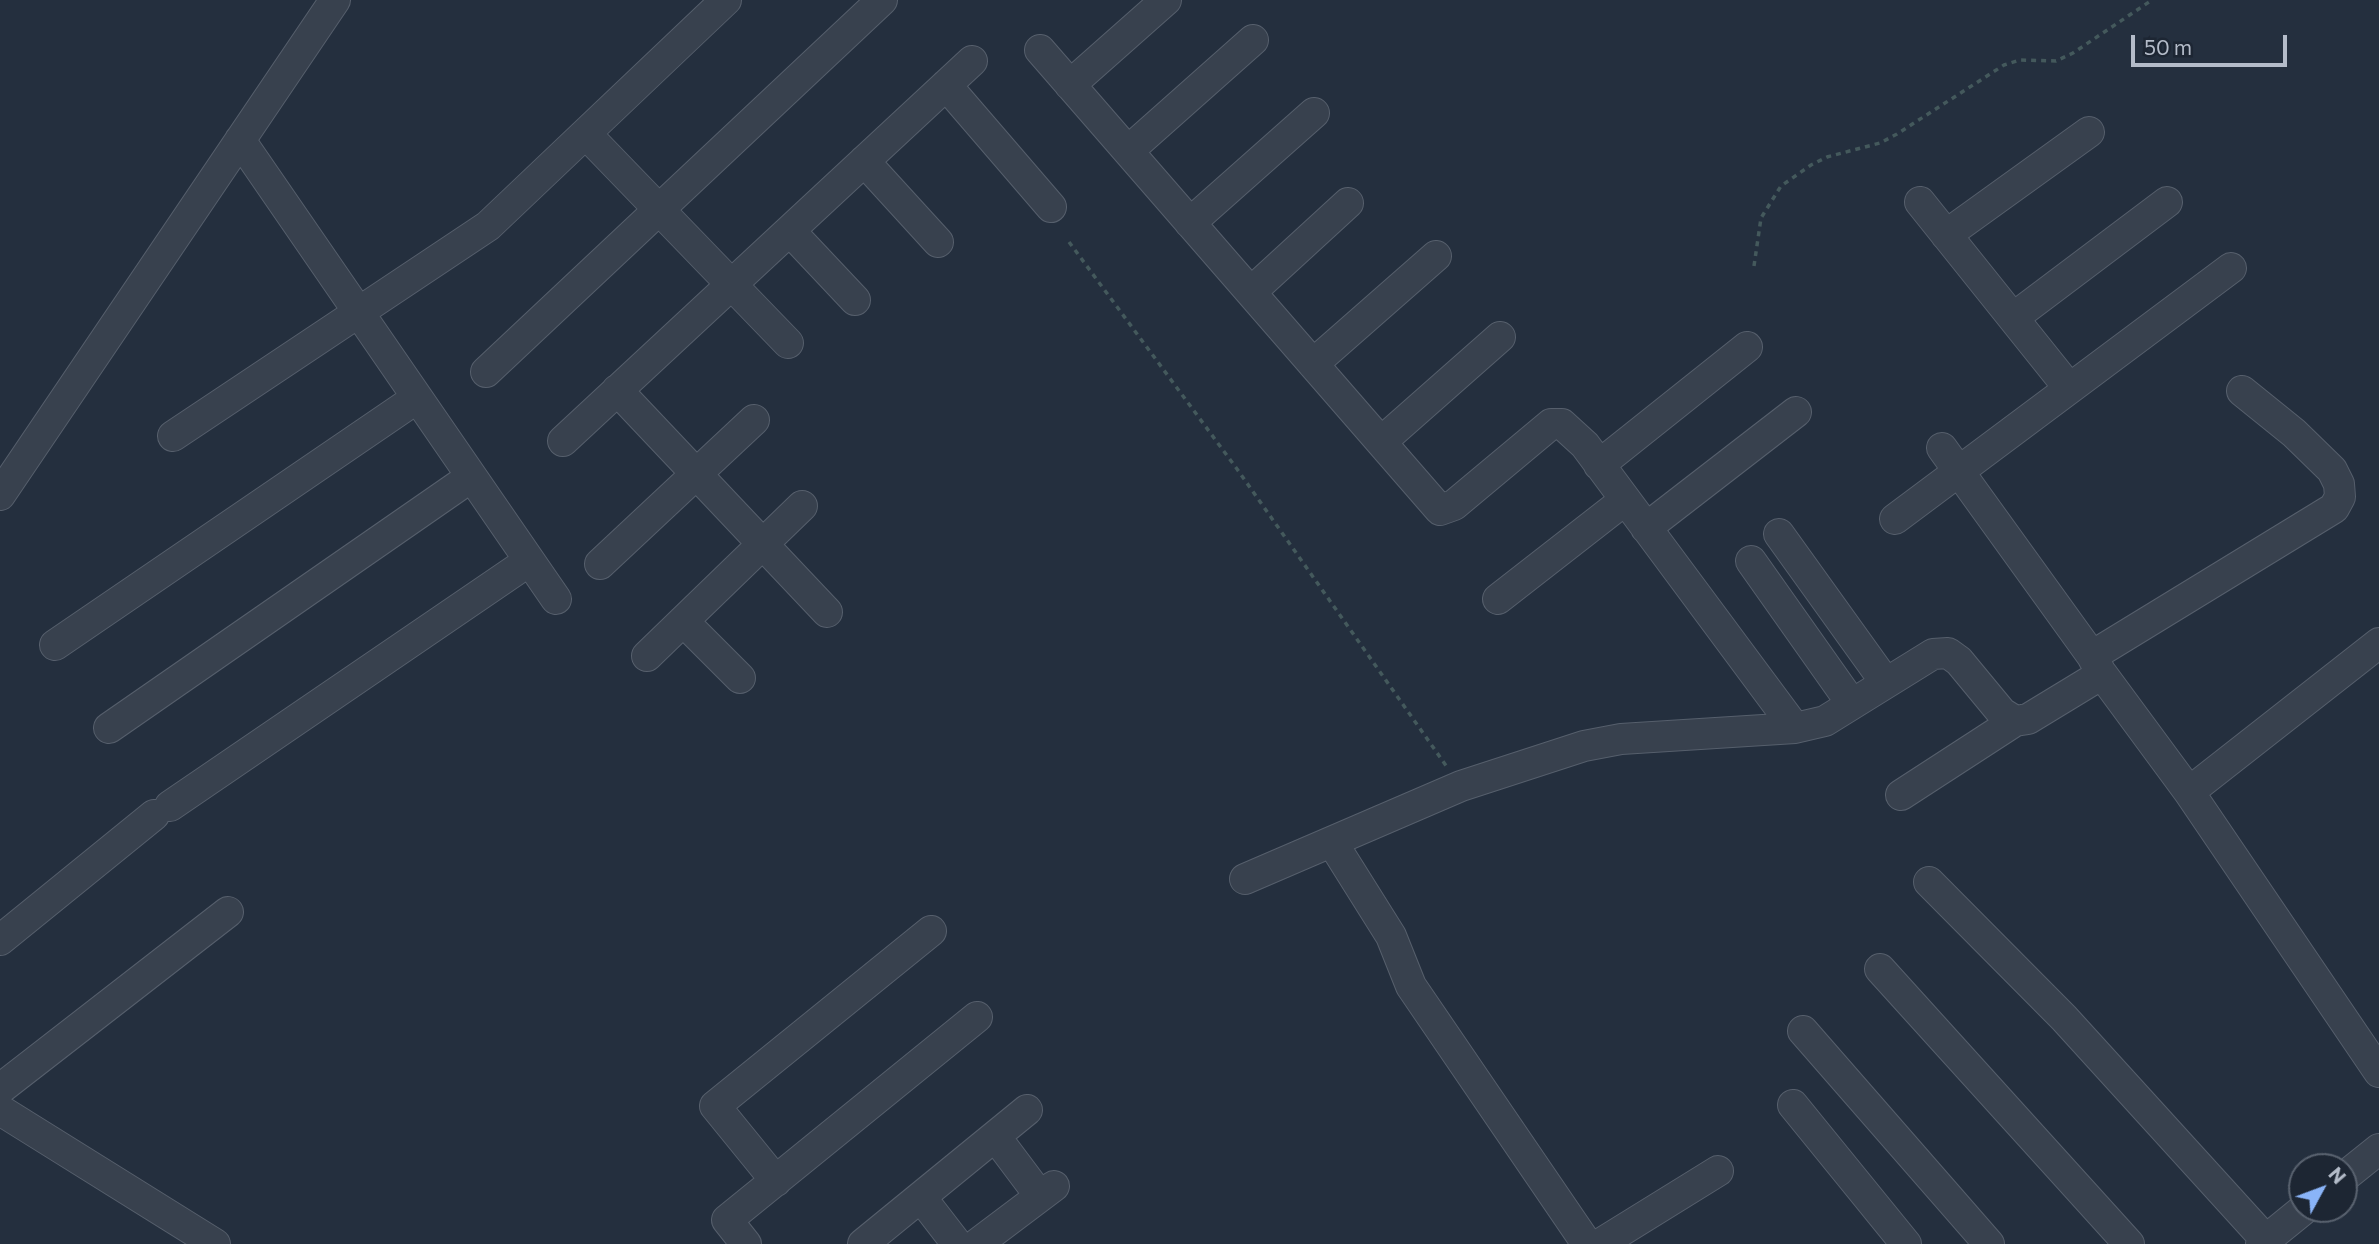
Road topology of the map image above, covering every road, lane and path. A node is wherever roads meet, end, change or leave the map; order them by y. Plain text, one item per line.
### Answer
1 (335, 0) edge
2 (726, 0) edge
3 (881, 0) edge
4 (1166, 0) edge
5 (2152, 0) edge
6 (1254, 40) dead end
7 (1040, 50) dead end
8 (972, 61) dead end
9 (946, 85) junction
10 (1070, 85) junction
11 (1314, 113) dead end
12 (2089, 132) dead end
13 (587, 135) junction
14 (240, 141) junction
15 (1128, 151) junction
16 (864, 161) junction
17 (1920, 202) dead end
18 (2167, 202) dead end
19 (1349, 203) dead end
20 (659, 207) junction
21 (1051, 207) dead end
22 (1190, 223) junction
23 (790, 231) junction
24 (1946, 235) junction
25 (938, 242) dead end
26 (1069, 242) dead end
27 (1436, 256) dead end
28 (1754, 266) dead end
29 (2231, 268) dead end
30 (732, 285) junction
31 (1251, 292) junction
32 (855, 300) dead end
33 (359, 314) junction
34 (2012, 318) junction
35 (1500, 337) dead end
36 (788, 343) dead end
37 (1747, 347) dead end
38 (1313, 364) junction
39 (486, 372) dead end
40 (2069, 388) junction
41 (617, 390) junction
42 (2242, 391) dead end
43 (417, 398) junction
44 (1796, 412) dead end
45 (754, 421) dead end
46 (173, 436) dead end
47 (563, 440) dead end
48 (1381, 442) junction
49 (1950, 459) junction
50 (1599, 465) junction
51 (696, 474) junction
52 (471, 477) junction
53 (0, 495) edge
54 (1625, 499) junction
55 (802, 506) dead end
56 (1895, 519) dead end
57 (1646, 528) junction
58 (1779, 534) dead end
59 (763, 544) junction
60 (529, 561) junction
61 (1751, 561) dead end
62 (600, 564) dead end
63 (556, 599) dead end
64 (1498, 599) dead end
65 (827, 612) dead end
66 (683, 621) junction
67 (2379, 643) edge
68 (55, 645) dead end
69 (647, 656) dead end
70 (2097, 665) junction
71 (740, 678) dead end
72 (1886, 683) junction
73 (1852, 704) junction
74 (2015, 721) junction
75 (109, 728) dead end
76 (1795, 728) junction
77 (1461, 786) junction
78 (2189, 792) junction
79 (1901, 795) dead end
80 (1332, 842) junction
81 (1245, 879) dead end
82 (1929, 883) dead end
83 (228, 912) dead end
84 (931, 931) dead end
85 (0, 940) edge
86 (1880, 969) dead end
87 (977, 1017) dead end
88 (1803, 1031) dead end
89 (2379, 1072) edge
90 (0, 1088) edge
91 (1793, 1105) dead end
92 (0, 1110) edge
93 (1027, 1110) dead end
94 (1004, 1148) dead end
95 (2379, 1149) edge
96 (2358, 1166) edge
97 (1718, 1171) dead end
98 (776, 1181) junction
99 (930, 1209) dead end
100 (2288, 1222) edge
101 (2263, 1242) edge
102 (213, 1244) edge
103 (746, 1244) edge
104 (863, 1244) edge
105 (957, 1244) edge
106 (977, 1244) edge
107 (1587, 1244) edge
108 (1600, 1244) edge
109 (1906, 1244) edge
110 (1989, 1244) edge
111 (2129, 1244) edge

1 - 14 street
2 - 13 street
3 - 20 street
4 - 10 street
5 - 28 path
6 - 15 street
7 - 10 street
8 - 9 street
9 - 16 street
9 - 21 street
10 - 15 street
11 - 22 street
12 - 24 street
13 - 20 street
13 - 33 street
14 - 33 street
14 - 53 street
15 - 22 street
16 - 23 street
16 - 25 street
17 - 24 street
18 - 34 street
19 - 31 street
20 - 30 street
20 - 39 street
22 - 31 street
23 - 30 street
23 - 32 street
24 - 34 street
26 - 77 path
27 - 38 street
29 - 40 street
30 - 36 street
30 - 41 street
31 - 38 street
33 - 43 street
33 - 46 street
34 - 40 street
35 - 48 street
37 - 50 street
38 - 48 street
40 - 49 street
41 - 47 street
41 - 51 street
42 - 70 street
43 - 52 street
43 - 68 street
44 - 57 street
45 - 51 street
48 - 50 street
49 - 56 street
49 - 70 street
50 - 54 street
51 - 59 street
51 - 62 street
52 - 60 street
52 - 75 street
54 - 57 street
54 - 64 street
55 - 59 street
57 - 76 street
58 - 72 street
59 - 65 street
59 - 66 street
60 - 63 street
60 - 85 street
61 - 73 street
66 - 69 street
66 - 71 street
67 - 78 street
70 - 74 street
70 - 78 street
72 - 73 street
72 - 74 street
73 - 76 street
74 - 79 street
76 - 77 street
77 - 80 street
78 - 89 street
80 - 81 street
80 - 107 street
82 - 101 street
83 - 90 street
84 - 98 street
86 - 111 street
87 - 98 street
88 - 110 street
91 - 109 street
92 - 102 street
93 - 104 street
94 - 106 street
95 - 96 street
97 - 108 street
98 - 103 street
99 - 105 street
100 - 101 street

